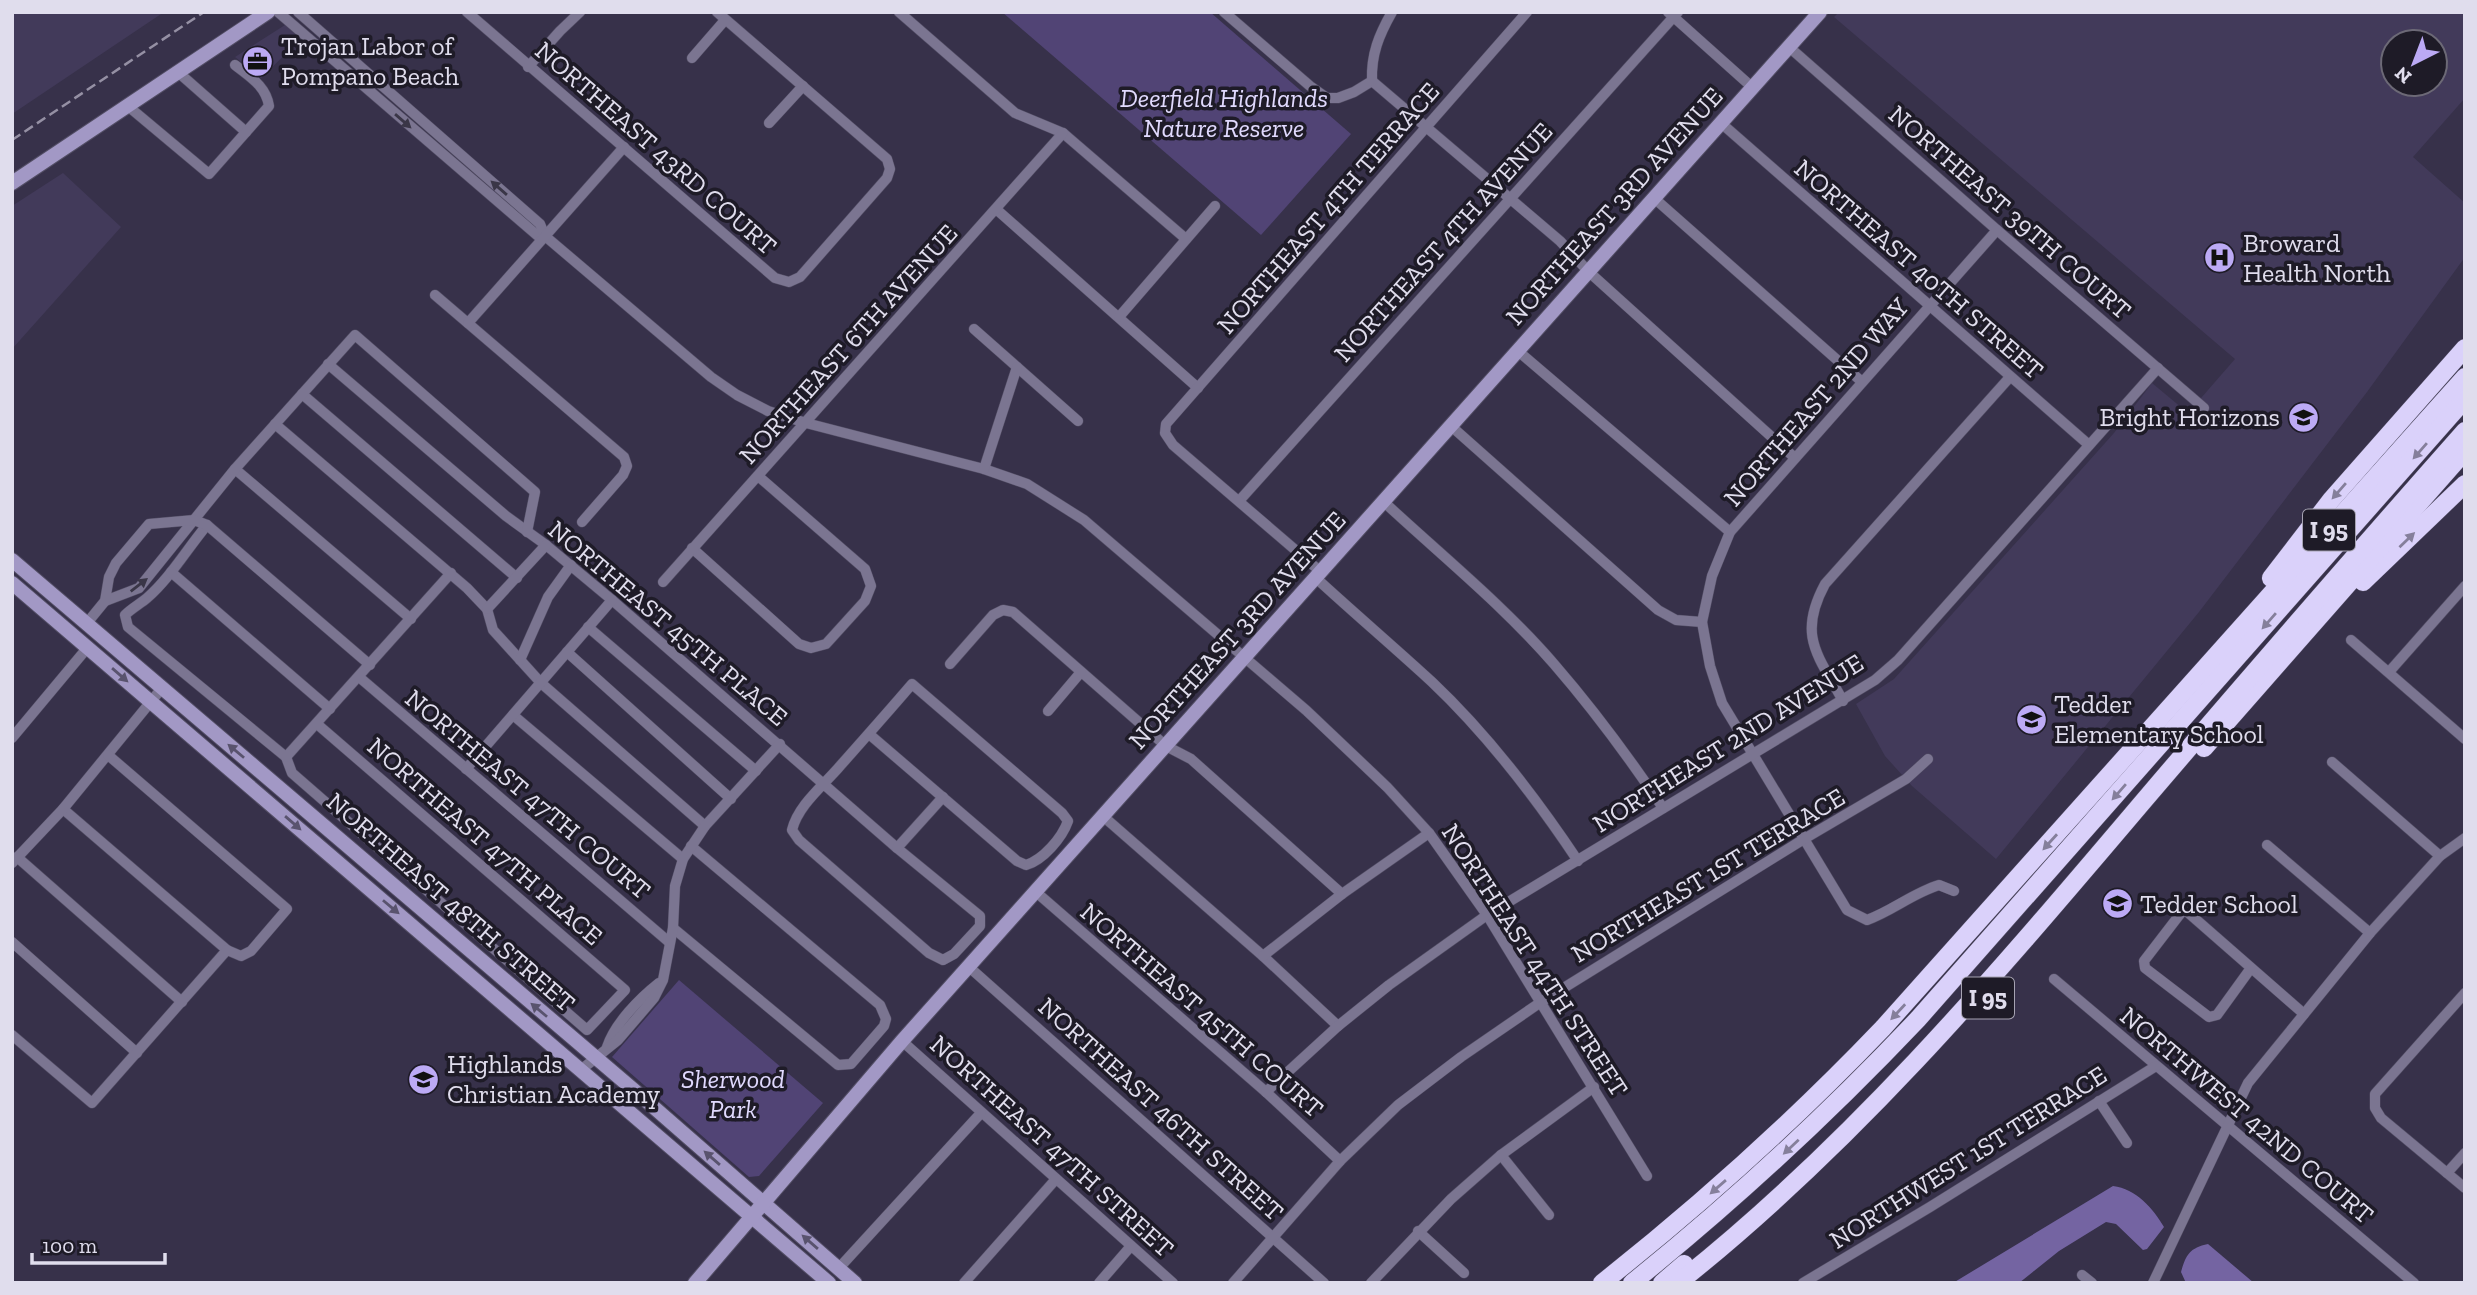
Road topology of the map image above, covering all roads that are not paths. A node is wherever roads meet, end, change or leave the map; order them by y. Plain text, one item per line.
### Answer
1 (268, 12) edge
2 (278, 12) edge
3 (298, 12) edge
4 (467, 12) edge
5 (580, 12) edge
6 (717, 12) edge
7 (899, 12) edge
8 (1224, 12) edge
9 (1392, 12) edge
10 (1527, 12) edge
11 (1820, 12) edge
12 (1674, 14) edge
13 (726, 20) junction
14 (1789, 47) junction
15 (692, 58) dead end
16 (235, 65) dead end
17 (528, 67) junction
18 (179, 73) junction
19 (1372, 81) junction
20 (803, 86) junction
21 (1753, 88) junction
22 (129, 107) junction
23 (769, 123) dead end
24 (1721, 123) junction
25 (1427, 126) junction
26 (246, 132) junction
27 (1063, 133) junction
28 (624, 147) junction
29 (12, 183) edge
30 (1510, 198) junction
31 (1654, 198) junction
32 (1214, 206) dead end
33 (996, 209) junction
34 (1997, 230) junction
35 (545, 236) junction
36 (1186, 239) junction
37 (1589, 272) junction
38 (435, 295) dead end
39 (1928, 306) junction
40 (1119, 317) junction
41 (468, 323) junction
42 (974, 329) dead end
43 (2465, 348) edge
44 (1518, 351) junction
45 (328, 364) junction
46 (1017, 367) junction
47 (2158, 368) junction
48 (2010, 377) junction
49 (2465, 377) edge
50 (1861, 381) junction
51 (1198, 388) junction
52 (302, 394) junction
53 (2465, 399) edge
54 (2204, 408) dead end
55 (1078, 421) dead end
56 (275, 424) junction
57 (806, 424) junction
58 (1451, 426) junction
59 (2465, 431) edge
60 (2089, 445) junction
61 (2465, 451) edge
62 (1795, 457) junction
63 (235, 469) junction
64 (984, 469) junction
65 (758, 476) junction
66 (2465, 484) edge
67 (1239, 501) junction
68 (1384, 502) junction
69 (194, 520) junction
70 (582, 522) dead end
71 (206, 525) junction
72 (527, 532) junction
73 (1730, 532) junction
74 (546, 545) junction
75 (692, 548) junction
76 (12, 560) edge
77 (571, 565) junction
78 (171, 572) junction
79 (451, 573) junction
80 (1318, 575) junction
81 (12, 576) edge
82 (517, 578) junction
83 (663, 582) dead end
84 (12, 584) edge
85 (2462, 593) edge
86 (612, 600) junction
87 (105, 601) junction
88 (487, 609) junction
89 (411, 619) junction
90 (1702, 622) junction
91 (87, 623) junction
92 (588, 627) junction
93 (2351, 640) dead end
94 (88, 647) junction
95 (566, 652) junction
96 (1244, 659) junction
97 (520, 660) junction
98 (950, 664) dead end
99 (370, 665) junction
100 (2257, 666) junction
101 (1081, 672) junction
102 (2389, 672) junction
103 (359, 677) junction
104 (2193, 682) junction
105 (541, 683) junction
106 (162, 688) junction
107 (2255, 690) junction
108 (1843, 701) junction
109 (151, 702) junction
110 (330, 709) junction
111 (1048, 711) dead end
112 (513, 715) junction
113 (317, 724) junction
114 (869, 734) junction
115 (12, 738) edge
116 (2465, 739) edge
117 (780, 744) junction
118 (1167, 746) junction
119 (108, 754) junction
120 (1754, 755) junction
121 (286, 758) junction
122 (1928, 759) dead end
123 (2332, 762) dead end
124 (466, 769) junction
125 (756, 771) junction
126 (824, 784) junction
127 (943, 797) junction
128 (731, 799) junction
129 (1664, 808) junction
130 (62, 809) junction
131 (1104, 817) junction
132 (705, 826) junction
133 (1429, 834) junction
134 (2465, 838) edge
135 (1804, 839) junction
136 (2267, 845) dead end
137 (691, 846) junction
138 (897, 848) junction
139 (2440, 856) junction
140 (683, 859) junction
141 (15, 860) edge
142 (1578, 861) junction
143 (1954, 891) dead end
144 (1036, 892) junction
145 (1342, 894) junction
146 (1487, 915) junction
147 (673, 928) junction
148 (2370, 933) junction
149 (12, 942) edge
150 (669, 942) junction
151 (227, 950) junction
152 (1263, 956) junction
153 (969, 967) junction
154 (2251, 968) junction
155 (2054, 979) dead end
156 (2465, 993) edge
157 (182, 1002) junction
158 (1541, 1002) junction
159 (2304, 1014) junction
160 (1338, 1026) junction
161 (12, 1035) edge
162 (902, 1041) junction
163 (137, 1053) junction
164 (595, 1058) junction
165 (1874, 1065) junction
166 (2156, 1066) junction
167 (582, 1069) junction
168 (600, 1085) junction
169 (1594, 1087) junction
170 (1266, 1092) junction
171 (642, 1097) junction
172 (2099, 1101) junction
173 (981, 1113) junction
174 (2227, 1124) junction
175 (1769, 1142) junction
176 (2127, 1143) dead end
177 (2465, 1153) edge
178 (1501, 1155) junction
179 (1340, 1161) junction
180 (2447, 1173) junction
181 (1647, 1176) dead end
182 (1056, 1179) junction
183 (2465, 1188) edge
184 (764, 1202) junction
185 (753, 1215) junction
186 (1549, 1215) dead end
187 (1418, 1231) junction
188 (1273, 1238) junction
189 (1131, 1246) junction
190 (839, 1268) junction
191 (1464, 1273) dead end
192 (2082, 1275) dead end
193 (695, 1283) edge
194 (830, 1283) edge
195 (855, 1283) edge
196 (964, 1283) edge
197 (1099, 1283) edge
198 (1173, 1283) edge
199 (1233, 1283) edge
200 (1324, 1283) edge
201 (1371, 1283) edge
202 (1602, 1283) edge
203 (1632, 1283) edge
204 (1662, 1283) edge
205 (1678, 1283) edge
206 (1697, 1283) edge
207 (1803, 1283) edge
208 (2092, 1283) edge
209 (2153, 1283) edge
210 (2414, 1283) edge

1 - 18 main road
2 -> 35 street, NORTHEAST 44TH STREET
35 -> 3 street, NORTHEAST 44TH STREET
4 - 17 street, NORTHEAST 43RD COURT
5 - 17 street
6 - 13 street
7 - 27 street
8 - 19 street
9 - 19 street
10 - 25 street, NORTHEAST 4TH TERRACE
11 - 14 main road, NORTHEAST 3RD AVENUE
12 - 21 street
12 - 30 street, NORTHEAST 4TH AVENUE
13 - 15 street
13 - 20 street
14 - 21 main road, NORTHEAST 3RD AVENUE
14 - 34 street, NORTHEAST 39TH COURT
16 - 26 street
17 - 28 street, NORTHEAST 43RD COURT
18 - 22 main road
18 - 26 street
19 - 25 street
20 - 23 street
20 - 28 street, NORTHEAST 43RD COURT
21 - 24 main road, NORTHEAST 3RD AVENUE
22 - 26 street
22 - 29 main road
24 - 31 main road, NORTHEAST 3RD AVENUE
24 - 39 street, NORTHEAST 40TH STREET
25 - 30 street
25 - 51 street, NORTHEAST 4TH TERRACE
27 - 33 street, NORTHEAST 6TH AVENUE
27 - 36 street
28 - 35 street
30 - 37 street
30 - 67 street, NORTHEAST 4TH AVENUE
31 - 37 main road, NORTHEAST 3RD AVENUE
31 - 50 street
32 - 36 street
33 - 40 street
33 - 57 street, NORTHEAST 6TH AVENUE
34 - 39 street, NORTHEAST 2ND WAY
34 - 47 street, NORTHEAST 39TH COURT
35 - 41 street
35 - 57 street, NORTHEAST 44TH STREET
36 - 40 street
37 - 44 main road, NORTHEAST 3RD AVENUE
37 - 62 street
38 - 41 street
39 - 48 street, NORTHEAST 40TH STREET
39 - 50 street, NORTHEAST 2ND WAY
40 - 51 street
41 - 70 street
42 - 46 street
43 -> 104 highway
44 - 58 main road, NORTHEAST 3RD AVENUE
44 - 73 street
45 - 52 street
45 - 72 street, NORTHEAST 45TH PLACE
45 - 72 street
46 - 55 street
46 - 64 street
47 - 54 street, NORTHEAST 39TH COURT
47 - 60 street, NORTHEAST 2ND AVENUE
48 - 60 street, NORTHEAST 40TH STREET
48 - 108 street
49 - 104 highway, I 95
50 - 62 street, NORTHEAST 2ND WAY
51 - 67 street, NORTHEAST 4TH TERRACE
52 - 56 street
52 - 82 street
53 -> 165 highway
56 - 63 street
56 - 79 street
57 - 64 street, NORTHEAST 44TH STREET
57 - 65 street, NORTHEAST 6TH AVENUE
58 - 68 main road, NORTHEAST 3RD AVENUE
58 - 90 street
59 - 100 highway
60 - 108 street, NORTHEAST 2ND AVENUE
61 - 107 highway, I 95
62 - 73 street, NORTHEAST 2ND WAY
63 - 69 street
63 - 89 street
64 - 96 street, NORTHEAST 44TH STREET
65 - 75 street, NORTHEAST 6TH AVENUE
65 - 75 street
107 -> 66 highway
67 - 80 street
68 - 80 main road, NORTHEAST 3RD AVENUE
68 - 129 street
69 - 71 street
87 -> 69 street
69 - 87 street
71 - 78 street
71 - 99 street
72 - 74 street, NORTHEAST 45TH PLACE
73 - 90 street, NORTHEAST 2ND WAY
74 - 77 street, NORTHEAST 45TH PLACE
74 - 82 street
75 - 83 street, NORTHEAST 6TH AVENUE
76 - 91 main road, NORTHEAST 48TH STREET
77 - 86 street, NORTHEAST 45TH PLACE
77 - 97 street
78 - 110 street
78 - 121 street
79 - 88 street
79 - 89 street
80 - 96 main road, NORTHEAST 3RD AVENUE
80 - 142 street
81 - 91 main road
82 - 88 street
84 - 94 main road, NORTHEAST 48TH STREET
85 - 102 street
86 - 92 street
86 - 117 street, NORTHEAST 45TH PLACE
87 - 91 street
88 - 97 street
89 - 99 street
90 - 120 street
91 - 106 main road, NORTHEAST 48TH STREET
92 - 95 street
92 - 125 street
93 - 102 street
94 -> 109 main road, NORTHEAST 48TH STREET
94 - 115 street
95 - 105 street
95 - 128 street
96 - 118 main road, NORTHEAST 3RD AVENUE
96 - 133 street, NORTHEAST 44TH STREET
97 - 105 street
98 - 101 street
99 - 103 street
100 - 204 highway
100 - 205 highway
101 - 111 street
101 - 118 street
102 - 116 street
103 - 110 street
103 - 124 street, NORTHEAST 47TH COURT
104 -> 175 highway, I 95
105 - 112 street
105 - 132 street
106 - 109 street
164 -> 106 main road, NORTHEAST 48TH STREET
107 - 206 highway, I 95
108 - 120 street, NORTHEAST 2ND AVENUE
109 - 119 street
109 -> 167 main road, NORTHEAST 48TH STREET
110 - 113 street
112 - 124 street
112 - 140 street
113 - 121 street
113 - 121 street, NORTHEAST 47TH PLACE
114 - 126 street
114 - 127 street
114 - 127 street
117 - 125 street
117 - 126 street, NORTHEAST 45TH PLACE
118 - 131 main road, NORTHEAST 3RD AVENUE
118 - 145 street
119 - 130 street
119 - 151 street
120 - 129 street, NORTHEAST 2ND AVENUE
120 - 135 street
122 - 135 street, NORTHEAST 1ST TERRACE
123 - 139 street
124 - 150 street, NORTHEAST 47TH COURT
125 - 128 street
126 - 138 street, NORTHEAST 45TH PLACE
126 - 138 street, NORTHEAST 45TH PLACE
127 - 138 street
128 - 132 street
129 - 142 street, NORTHEAST 2ND AVENUE
130 - 141 street
130 - 151 street
131 - 144 main road, NORTHEAST 3RD AVENUE
131 - 152 street
132 - 137 street
133 - 145 street
133 - 146 street, NORTHEAST 44TH STREET
134 - 139 street
135 - 143 street
135 - 158 street, NORTHEAST 1ST TERRACE
136 - 148 street
137 - 140 street
137 - 147 street
139 - 148 street
140 - 147 street
141 - 157 street
142 - 146 street, NORTHEAST 2ND AVENUE
144 - 153 main road, NORTHEAST 3RD AVENUE
144 - 170 street, NORTHEAST 45TH COURT
145 - 152 street
146 - 158 street, NORTHEAST 44TH STREET
146 - 160 street, NORTHEAST 2ND AVENUE
147 - 150 street
148 - 159 street
149 - 163 street
150 - 164 street
151 - 157 street
152 - 160 street
153 - 162 main road, NORTHEAST 3RD AVENUE
153 - 188 street, NORTHEAST 46TH STREET
154 - 154 street
154 - 159 street
155 - 166 street, NORTHWEST 42ND COURT
156 - 180 street
157 - 163 street
158 - 169 street, NORTHEAST 44TH STREET
158 - 179 street, NORTHEAST 1ST TERRACE
159 - 174 street
160 - 170 street, NORTHEAST 2ND AVENUE
161 - 163 street
162 - 173 street, NORTHEAST 47TH STREET
162 - 184 main road, NORTHEAST 3RD AVENUE
164 - 167 street
164 - 171 main road, NORTHEAST 48TH STREET
165 - 175 highway
165 -> 203 highway
166 - 172 street, NORTHWEST 1ST TERRACE
166 - 174 street, NORTHWEST 42ND COURT
167 - 168 main road, NORTHEAST 48TH STREET
168 - 171 main road
168 - 185 main road, NORTHEAST 48TH STREET
169 - 178 street
169 - 181 street, NORTHEAST 44TH STREET
170 - 179 street, NORTHEAST 45TH COURT
184 -> 171 main road, NORTHEAST 48TH STREET
172 - 176 street
172 - 207 street, NORTHWEST 1ST TERRACE
173 - 182 street, NORTHEAST 47TH STREET
173 - 190 street
174 - 209 street
174 - 210 street, NORTHWEST 42ND COURT
175 -> 202 highway, I 95
177 - 180 street
178 - 186 street
178 - 187 street
179 - 188 street, NORTHEAST 1ST TERRACE
180 - 183 street
182 - 189 street, NORTHEAST 47TH STREET
182 - 196 street
184 - 185 main road, NORTHEAST 3RD AVENUE
190 -> 184 main road, NORTHEAST 48TH STREET
185 - 193 main road, NORTHEAST 3RD AVENUE
185 - 194 main road, NORTHEAST 48TH STREET
187 - 191 street
187 - 201 street
188 - 199 street, NORTHEAST 1ST TERRACE
188 - 200 street, NORTHEAST 46TH STREET
189 - 197 street
189 - 198 street, NORTHEAST 47TH STREET
190 - 195 main road, NORTHEAST 48TH STREET
192 - 208 street

